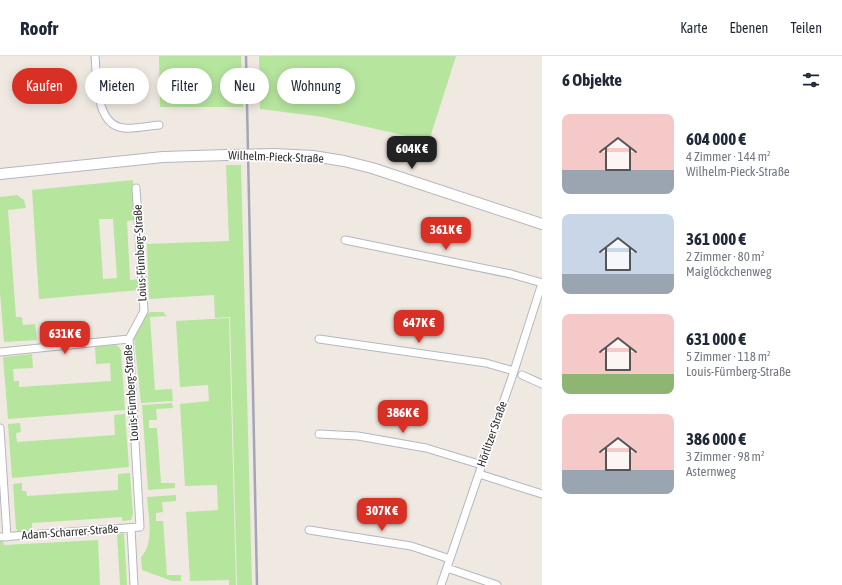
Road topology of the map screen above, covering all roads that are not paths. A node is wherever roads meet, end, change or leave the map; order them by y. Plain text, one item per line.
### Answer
1 (95, 56) edge
2 (159, 125) dead end
3 (0, 174) edge
4 (136, 188) dead end
5 (542, 224) edge
6 (345, 240) dead end
7 (542, 283) edge
8 (129, 339) junction
9 (319, 339) dead end
10 (0, 352) edge
11 (514, 371) junction
12 (522, 375) dead end
13 (542, 384) edge
14 (0, 428) edge
15 (319, 434) dead end
16 (482, 465) junction
17 (479, 474) junction
18 (542, 494) edge
19 (140, 527) joint
20 (131, 528) junction
21 (309, 530) dead end
22 (4, 537) edge
23 (450, 559) junction
24 (447, 568) junction
25 (134, 585) edge
26 (441, 585) edge
27 (497, 585) edge

1 - 2 street
3 - 5 main road, Wilhelm-Pieck-Straße, bridge
4 - 8 street, Loius-Fürnberg-Straße
6 - 7 street
7 - 11 street, Hörlitzer Straße
8 - 10 street, Louis-Fürnberg-Straße
8 - 19 street, Louis-Fürnberg-Straße
9 - 11 street
11 - 16 street, Hörlitzer Straße
12 - 13 street
14 - 22 street
15 - 16 street
16 - 17 street, Hörlitzer Straße
17 - 18 street
17 - 23 street, Hörlitzer Straße
19 - 20 street, Adam-Scharrer-Straße
20 - 22 street, Adam-Scharrer-Straße
20 - 25 street
21 - 23 street
23 - 24 street, Hörlitzer Straße
24 - 26 street, Hörlitzer Straße
24 - 27 street

